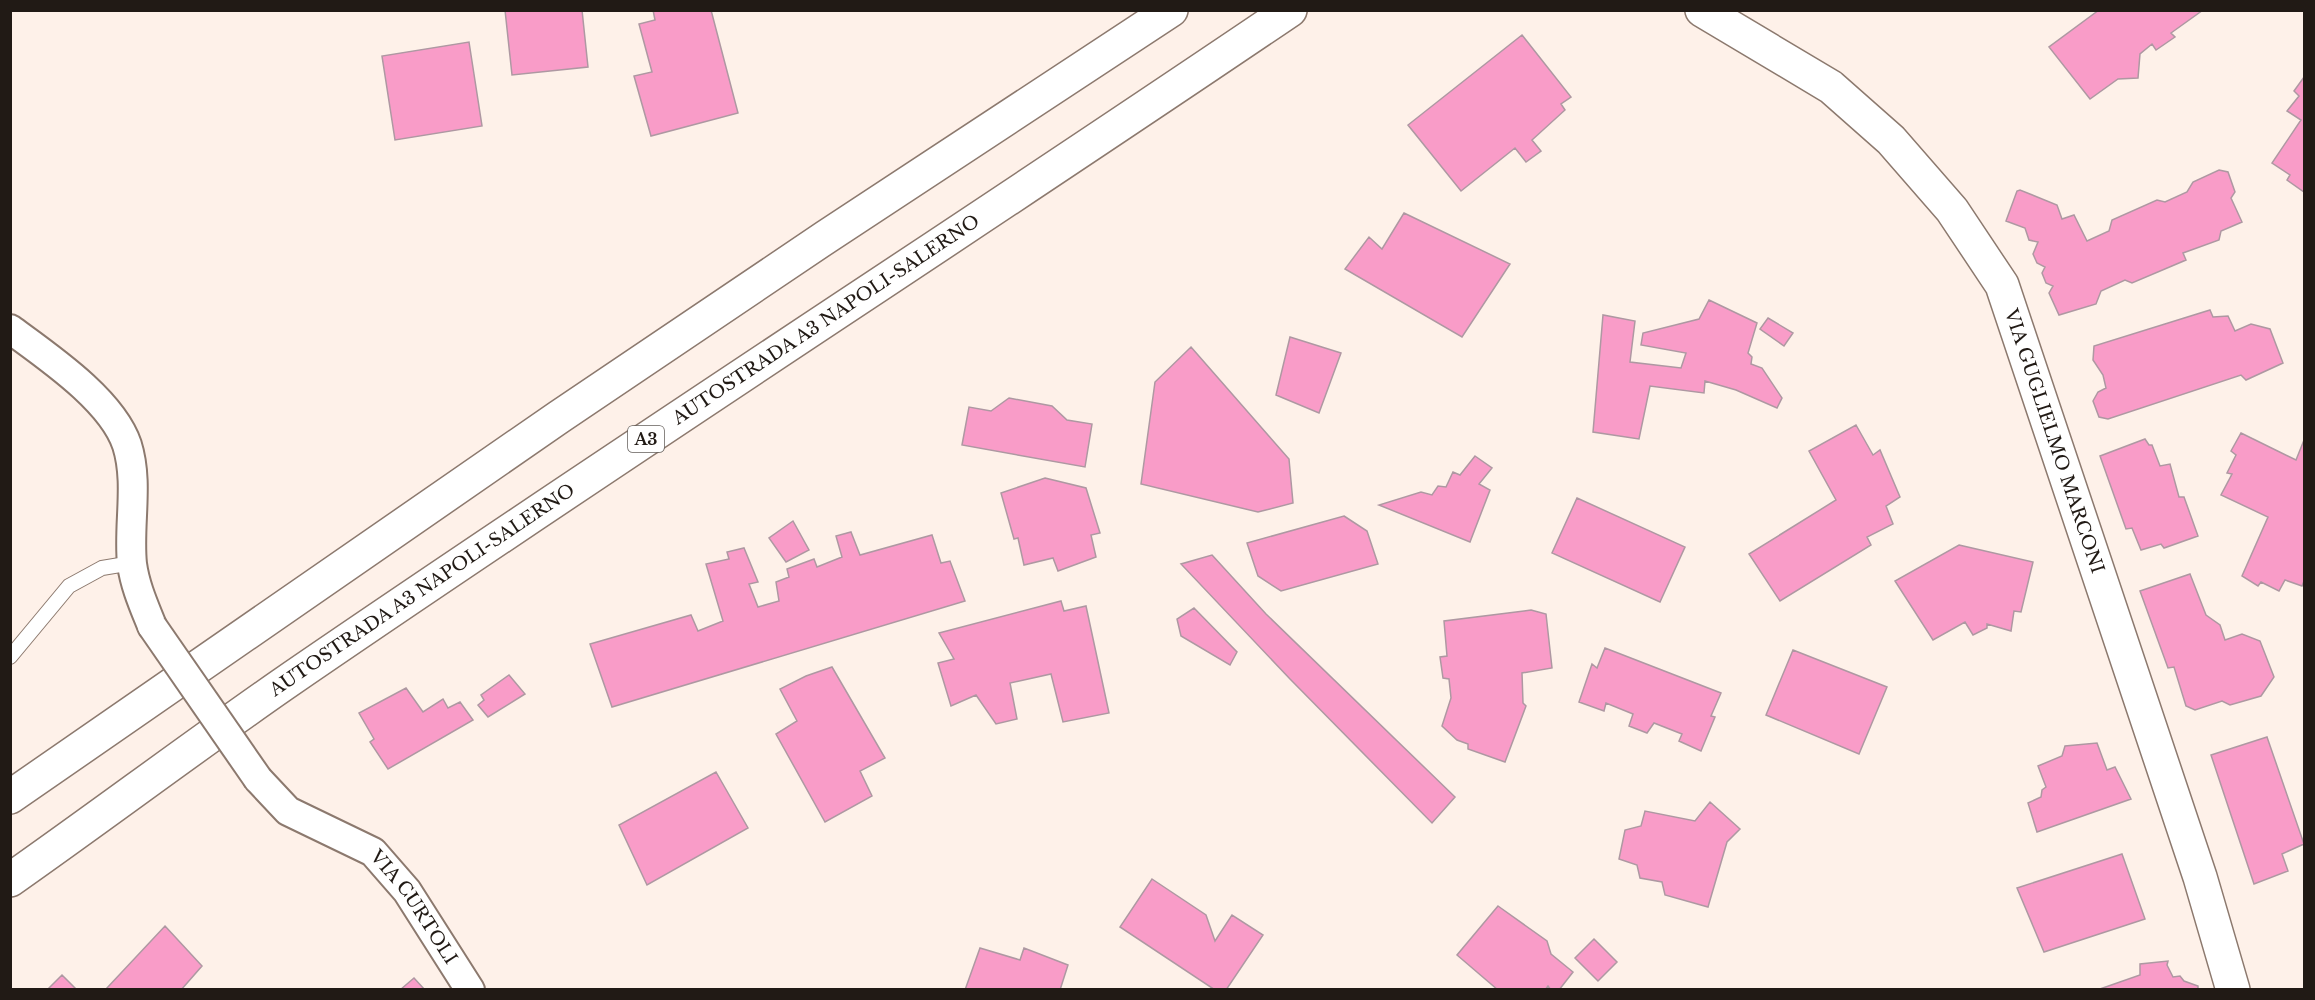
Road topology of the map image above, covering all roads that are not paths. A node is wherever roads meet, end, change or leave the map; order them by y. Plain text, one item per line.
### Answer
1 (1171, 10) edge
2 (1290, 10) edge
3 (1702, 10) edge
4 (10, 329) edge
5 (132, 563) junction
6 (10, 657) edge
7 (10, 797) edge
8 (10, 880) edge
9 (470, 990) edge
10 (2233, 990) edge

1 - 7 main road
2 - 8 main road, AUTOSTRADA A3 NAPOLI-SALERNO / A3
3 - 10 main road, VIA GUGLIELMO MARCONI
4 - 5 street, VIA CURTOLI
5 - 6 lane
5 - 9 street, VIA CURTOLI, bridge

